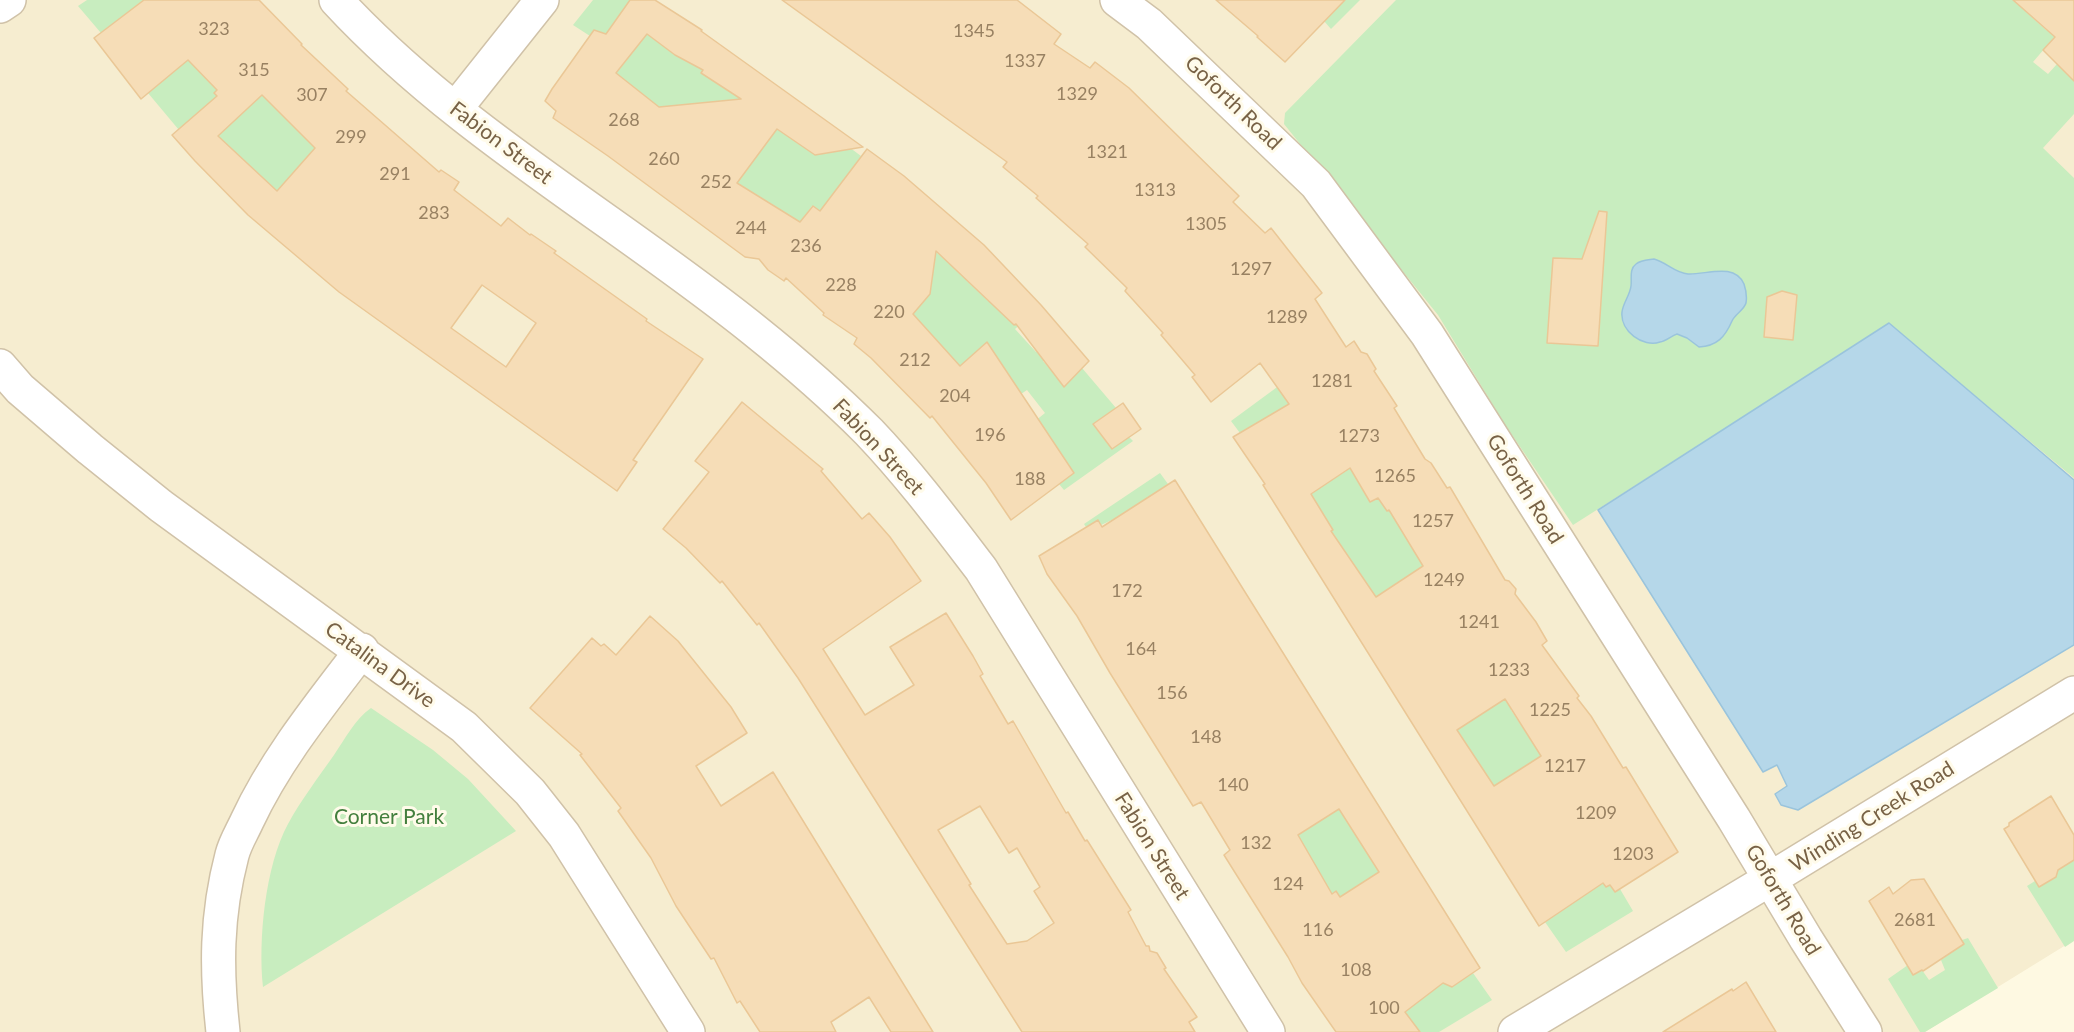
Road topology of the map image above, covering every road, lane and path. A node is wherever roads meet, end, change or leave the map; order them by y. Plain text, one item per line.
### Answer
1 (9, 0) edge
2 (336, 0) edge
3 (542, 0) edge
4 (1118, 0) edge
5 (0, 6) edge
6 (456, 108) junction
7 (0, 366) edge
8 (362, 650) junction
9 (2074, 693) edge
10 (1770, 879) junction
11 (223, 1032) edge
12 (688, 1032) edge
13 (1268, 1032) edge
14 (1515, 1032) edge
15 (1865, 1032) edge

1 - 5 street
2 - 6 street, Fabion Street
3 - 6 street
4 - 10 street, Goforth Road
6 - 13 street, Fabion Street
7 - 8 street, Catalina Drive
8 - 11 street
8 - 12 street, Catalina Drive
9 - 10 street, Winding Creek Road
10 - 14 street, Winding Creek Road
10 - 15 street, Goforth Road

